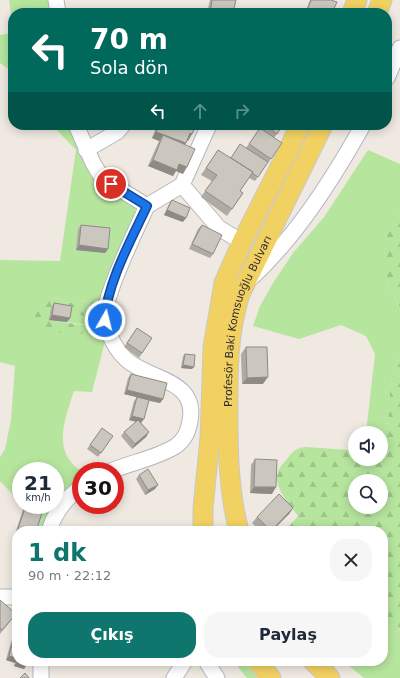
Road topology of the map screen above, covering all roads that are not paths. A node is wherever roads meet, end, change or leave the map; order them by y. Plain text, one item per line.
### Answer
1 (400, 48) edge
2 (392, 66) edge
3 (78, 130) edge
4 (119, 130) edge
5 (205, 130) edge
6 (298, 130) edge
7 (321, 130) edge
8 (360, 130) edge
9 (86, 150) junction
10 (182, 185) junction
11 (147, 206) junction
12 (242, 242) junction
13 (246, 283) junction
14 (190, 423) junction
15 (211, 424) junction
16 (124, 465) edge
17 (72, 496) edge
18 (51, 526) edge
19 (203, 526) edge
20 (238, 526) edge
21 (0, 597) edge
22 (12, 597) edge
23 (41, 666) edge
24 (182, 666) edge
25 (209, 666) edge
26 (261, 666) edge
27 (318, 666) edge
28 (41, 678) edge
29 (174, 678) edge
30 (217, 678) edge
31 (271, 678) edge
32 (330, 678) edge

1 - 2 street
3 - 9 street
4 - 9 street
5 - 10 street
6 - 12 main road, Profesör Baki Komsuoğlu Bulvarı
7 - 13 main road, Profesör Baki Komsuoğlu Bulvarı
8 - 13 street
9 - 11 street
10 - 11 street
10 - 12 street
11 - 14 street
12 - 15 main road, Profesör Baki Komsuoğlu Bulvarı
13 - 20 main road, Profesör Baki Komsuoğlu Bulvarı
14 - 15 street
14 - 16 street
15 - 19 main road, Profesör Baki Komsuoğlu Bulvarı
17 - 18 street
21 - 22 street
23 - 28 street
24 - 29 street
25 - 30 street
26 - 31 main road
27 - 32 main road

